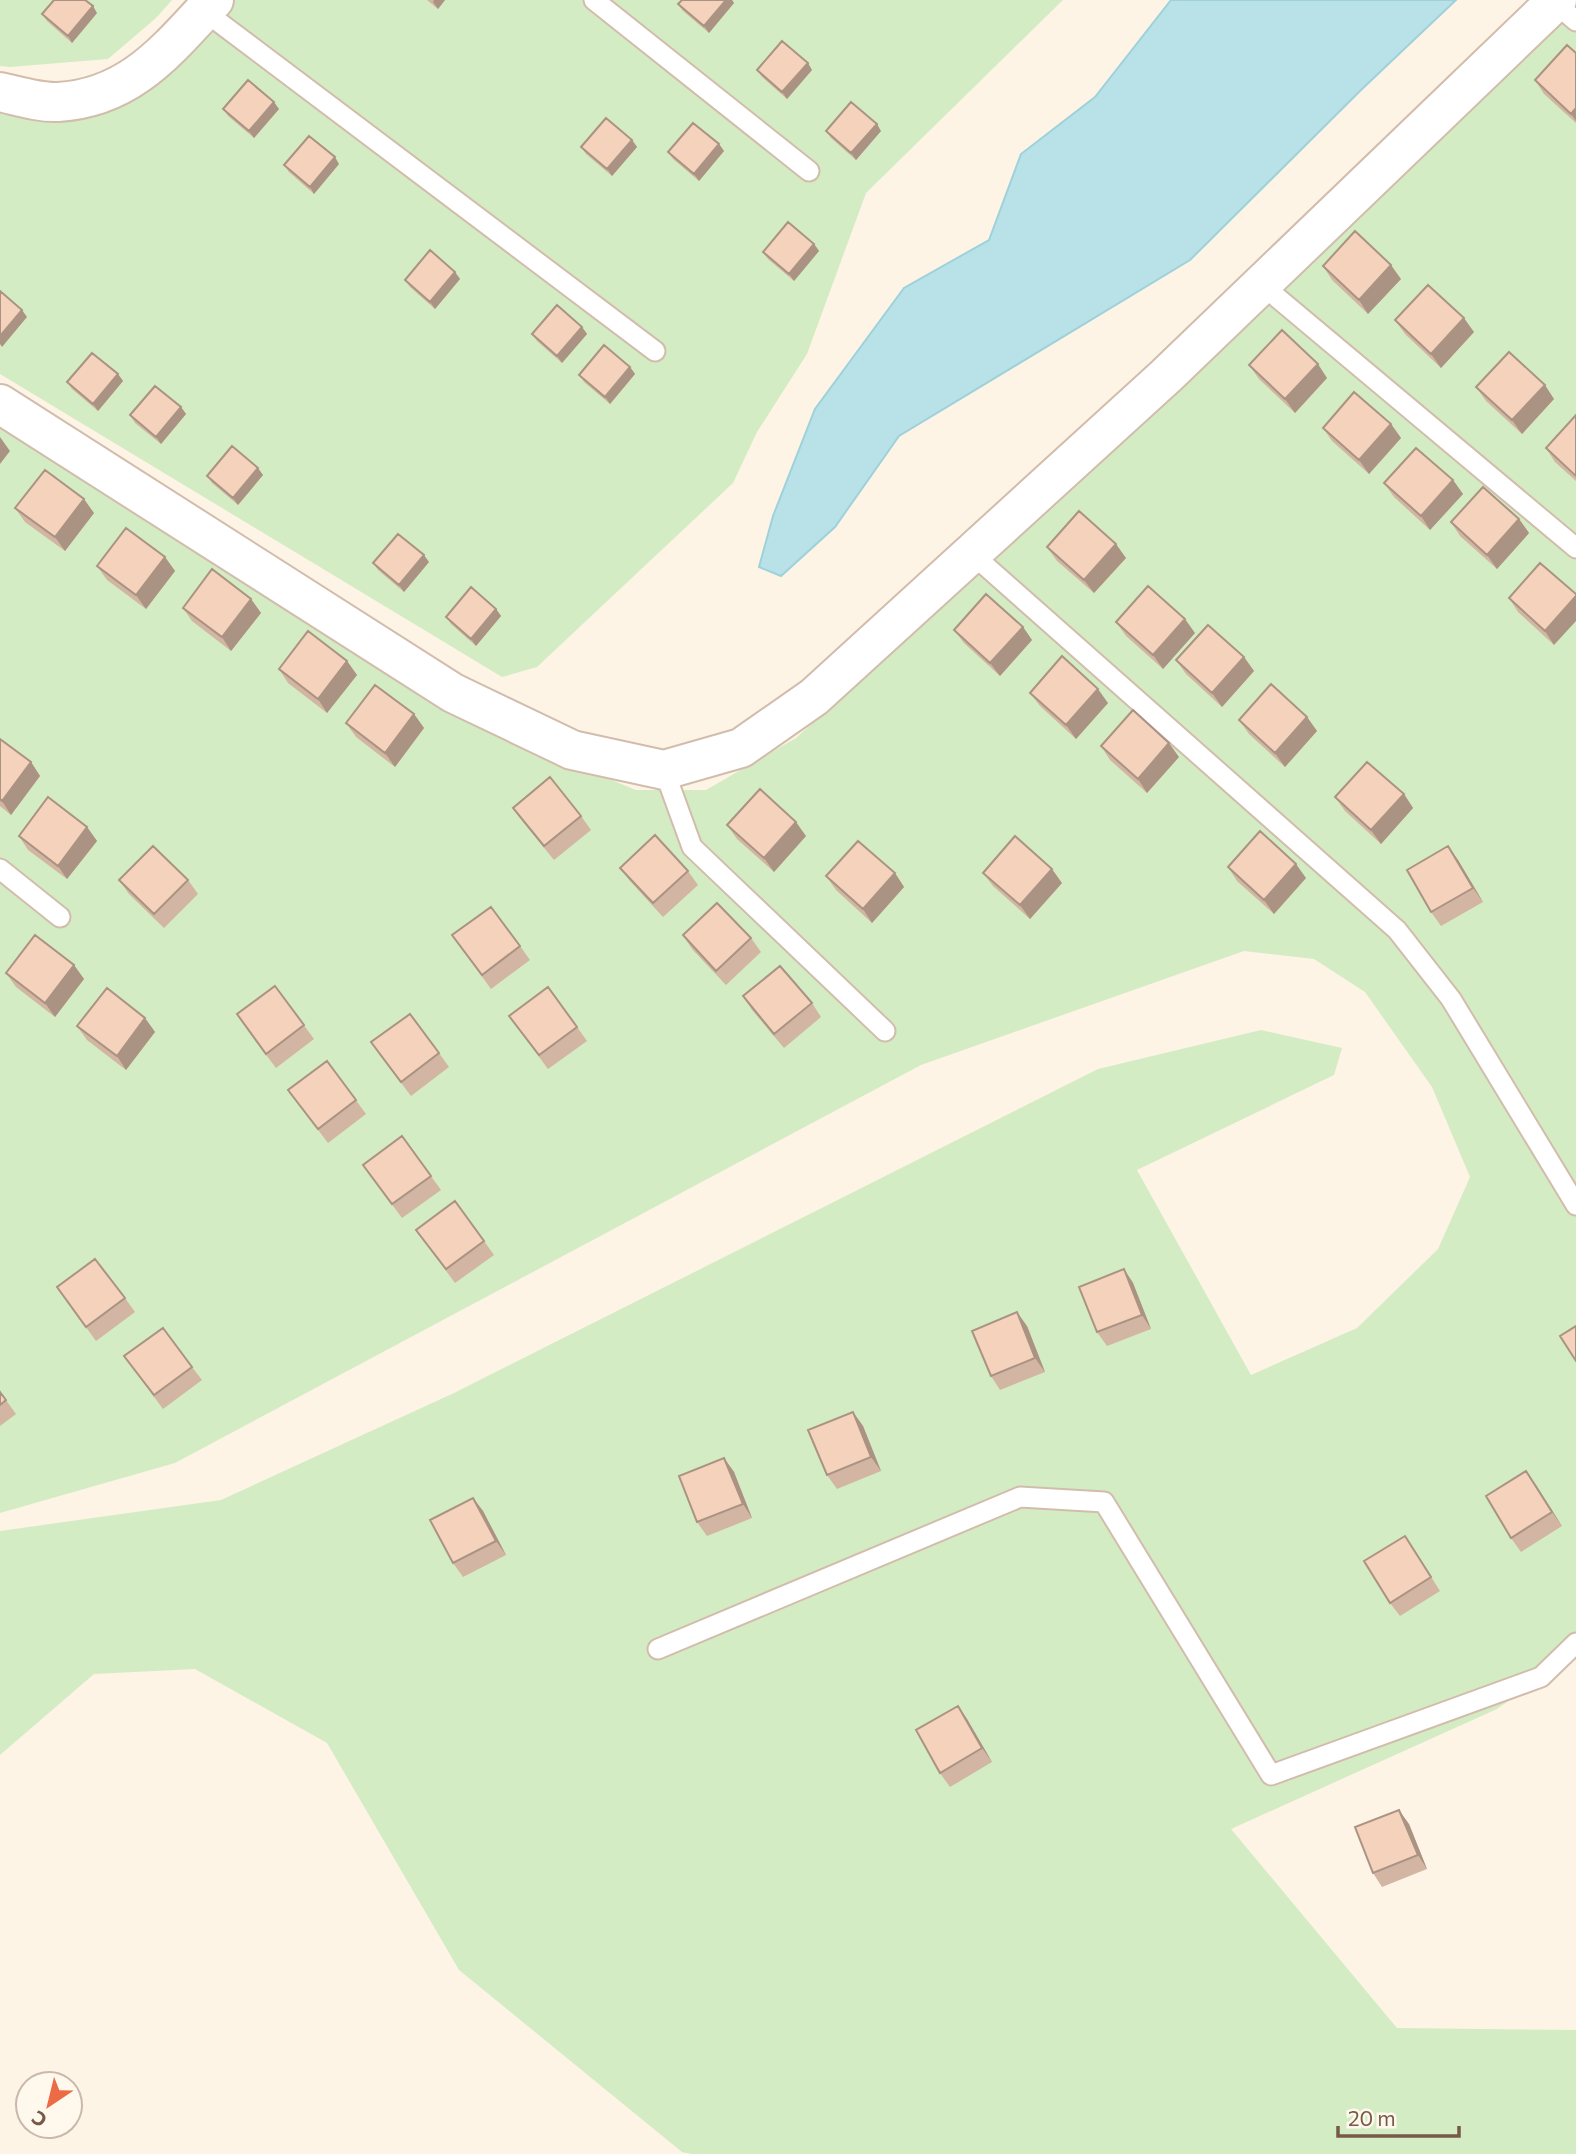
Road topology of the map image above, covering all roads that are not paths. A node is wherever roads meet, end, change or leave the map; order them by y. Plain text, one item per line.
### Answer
1 (594, 0) edge
2 (209, 6) edge
3 (1562, 8) edge
4 (0, 92) edge
5 (809, 171) dead end
6 (1261, 284) junction
7 (655, 351) dead end
8 (0, 404) edge
9 (1576, 548) edge
10 (971, 554) junction
11 (664, 770) junction
12 (0, 869) edge
13 (60, 917) dead end
14 (885, 1031) dead end
15 (1576, 1205) edge
16 (1576, 1643) edge
17 (658, 1649) dead end

1 - 5 lane
2 - 4 street
2 - 7 lane
3 - 6 street
6 - 9 lane
6 - 10 street
8 - 11 street
10 - 11 street
10 - 15 lane
11 - 14 lane
12 - 13 lane
16 - 17 lane

